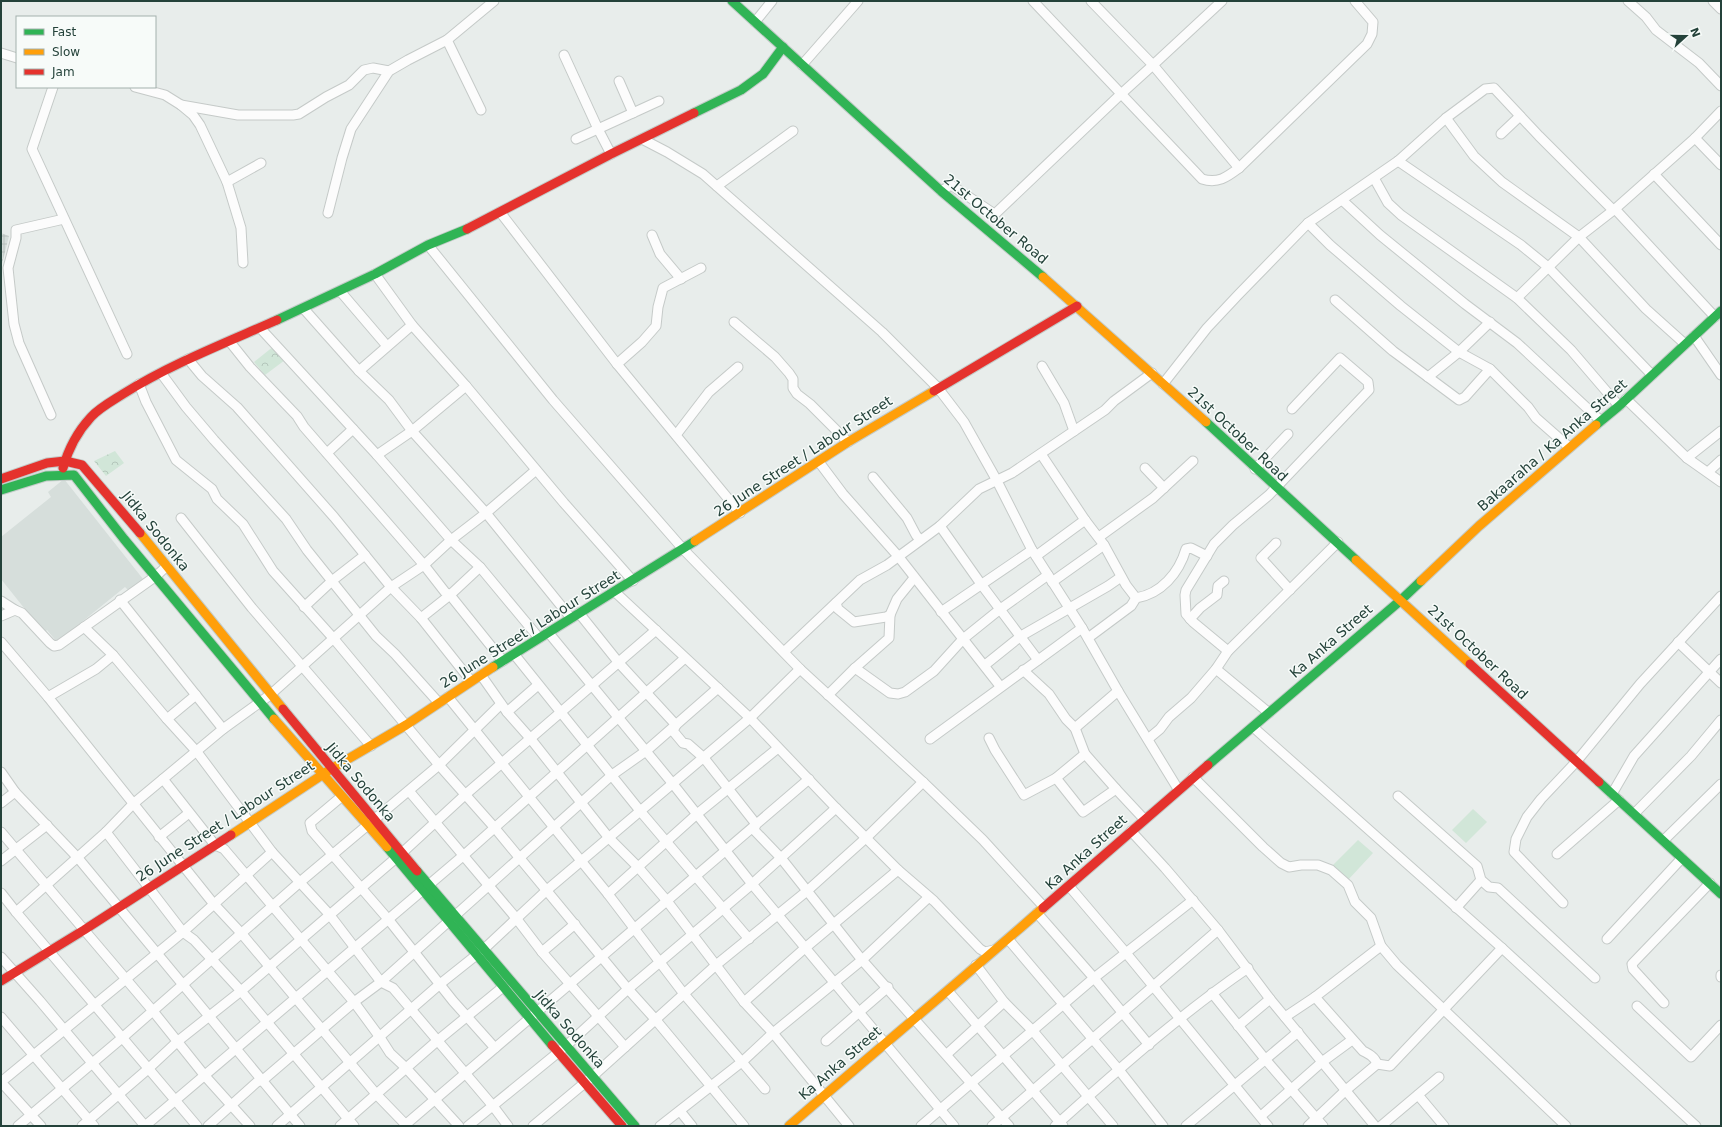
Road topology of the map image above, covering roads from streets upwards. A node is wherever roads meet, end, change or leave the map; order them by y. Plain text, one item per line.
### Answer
1 (494, 1) edge
2 (732, 1) edge
3 (772, 1) edge
4 (858, 1) edge
5 (1033, 1) edge
6 (1091, 1) edge
7 (1222, 1) edge
8 (1355, 1) edge
9 (1628, 1) edge
10 (1713, 1) edge
11 (1721, 9) edge
12 (755, 22) junction
13 (447, 40) junction
14 (783, 47) junction
15 (1, 54) edge
16 (564, 55) dead end
17 (16, 58) edge
18 (802, 65) junction
19 (1153, 65) junction
20 (389, 71) junction
21 (618, 81) dead end
22 (1721, 86) edge
23 (53, 88) edge
24 (139, 88) edge
25 (1120, 94) junction
26 (658, 101) dead end
27 (181, 105) junction
28 (480, 110) dead end
29 (1721, 111) edge
30 (633, 113) junction
31 (1520, 116) junction
32 (1446, 118) junction
33 (598, 128) junction
34 (793, 131) dead end
35 (1501, 134) dead end
36 (576, 138) dead end
37 (1695, 138) junction
38 (642, 139) junction
39 (611, 154) junction
40 (1398, 162) junction
41 (262, 163) dead end
42 (1721, 165) edge
43 (1240, 168) junction
44 (1654, 174) junction
45 (1374, 178) junction
46 (226, 182) junction
47 (717, 186) junction
48 (941, 191) junction
49 (1342, 200) junction
50 (1614, 209) junction
51 (500, 212) junction
52 (328, 213) dead end
53 (64, 219) junction
54 (1308, 223) junction
55 (652, 235) dead end
56 (1579, 237) junction
57 (428, 245) junction
58 (1721, 245) edge
59 (243, 262) dead end
60 (1548, 267) junction
61 (701, 268) dead end
62 (375, 274) junction
63 (682, 279) junction
64 (340, 291) junction
65 (1517, 298) junction
66 (1335, 300) dead end
67 (1077, 306) junction
68 (304, 309) junction
69 (1718, 314) edge
70 (734, 322) dead end
71 (1490, 322) junction
72 (412, 325) junction
73 (260, 329) junction
74 (1694, 336) junction
75 (230, 342) junction
76 (1685, 344) junction
77 (386, 346) junction
78 (1459, 352) junction
79 (127, 354) dead end
80 (188, 359) junction
81 (617, 364) junction
82 (1042, 366) dead end
83 (738, 367) dead end
84 (1490, 369) junction
85 (359, 371) junction
86 (161, 373) junction
87 (1152, 373) junction
88 (1652, 375) junction
89 (1721, 375) edge
90 (1428, 377) junction
91 (139, 384) junction
92 (1162, 384) junction
93 (466, 386) junction
94 (938, 388) junction
95 (1623, 402) junction
96 (1292, 409) dead end
97 (51, 414) dead end
98 (1601, 421) junction
99 (353, 430) junction
100 (412, 431) junction
101 (1074, 431) junction
102 (1721, 431) edge
103 (1288, 434) dead end
104 (676, 435) junction
105 (848, 442) junction
106 (1569, 447) junction
107 (327, 453) junction
108 (1041, 454) junction
109 (377, 455) junction
110 (1687, 458) junction
111 (1721, 460) edge
112 (64, 461) junction
113 (1193, 461) dead end
114 (819, 462) junction
115 (1145, 468) dead end
116 (1255, 469) junction
117 (536, 470) junction
118 (1708, 472) junction
119 (61, 473) junction
120 (873, 477) dead end
121 (3, 479) edge
122 (996, 479) junction
123 (1721, 482) edge
124 (1164, 488) junction
125 (1276, 488) junction
126 (4, 489) edge
127 (486, 513) junction
128 (740, 513) junction
129 (181, 518) dead end
130 (1085, 520) junction
131 (940, 526) junction
132 (451, 540) junction
133 (920, 540) junction
134 (1102, 541) junction
135 (1338, 542) junction
136 (1276, 543) dead end
137 (683, 549) junction
138 (1034, 553) junction
139 (365, 555) junction
140 (898, 556) junction
141 (1207, 556) junction
142 (424, 565) junction
143 (167, 566) junction
144 (480, 567) junction
145 (156, 576) junction
146 (1121, 577) junction
147 (914, 578) junction
148 (1050, 579) junction
149 (332, 580) junction
150 (633, 581) junction
151 (1224, 581) dead end
152 (981, 584) junction
153 (391, 587) junction
154 (1290, 590) junction
155 (615, 592) junction
156 (450, 595) junction
157 (1721, 596) edge
158 (1136, 598) junction
159 (120, 600) junction
160 (1401, 600) junction
161 (1, 601) edge
162 (836, 603) junction
163 (304, 607) junction
164 (1069, 608) junction
165 (15, 610) junction
166 (999, 610) junction
167 (941, 612) junction
168 (359, 615) junction
169 (575, 615) junction
170 (890, 615) junction
171 (1, 616) edge
172 (421, 618) junction
173 (1190, 619) junction
174 (84, 627) junction
175 (1082, 628) junction
176 (656, 630) junction
177 (548, 632) junction
178 (1020, 636) junction
179 (539, 638) junction
180 (963, 638) junction
181 (1088, 638) junction
182 (334, 639) junction
183 (1678, 642) junction
184 (3, 647) edge
185 (785, 651) junction
186 (1228, 651) junction
187 (514, 654) junction
188 (113, 655) junction
189 (685, 658) junction
190 (1721, 659) edge
191 (1038, 660) junction
192 (503, 661) junction
193 (619, 663) junction
194 (985, 665) junction
195 (301, 666) junction
196 (855, 668) junction
197 (800, 669) junction
198 (1216, 669) junction
199 (1024, 670) junction
200 (1709, 672) junction
201 (481, 674) junction
202 (471, 681) junction
203 (1721, 683) edge
204 (538, 685) junction
205 (592, 686) junction
206 (1000, 686) junction
207 (718, 688) junction
208 (645, 692) junction
209 (1118, 692) junction
210 (196, 695) junction
211 (270, 695) junction
212 (828, 695) junction
213 (48, 697) junction
214 (448, 697) junction
215 (260, 701) junction
216 (438, 703) junction
217 (501, 704) junction
218 (507, 712) junction
219 (560, 712) junction
220 (1269, 713) junction
221 (618, 718) junction
222 (750, 718) junction
223 (167, 719) junction
224 (1721, 720) edge
225 (406, 725) junction
226 (676, 725) junction
227 (1075, 728) junction
228 (1253, 728) junction
229 (223, 729) junction
230 (474, 730) junction
231 (530, 738) junction
232 (989, 738) dead end
233 (930, 739) dead end
234 (1148, 739) junction
235 (588, 744) junction
236 (371, 746) junction
237 (778, 748) junction
238 (646, 751) junction
239 (197, 752) junction
240 (1085, 754) junction
241 (704, 758) junction
242 (1576, 762) junction
243 (502, 764) junction
244 (439, 765) junction
245 (331, 769) junction
246 (556, 771) junction
247 (1, 772) edge
248 (322, 775) junction
249 (612, 775) junction
250 (1193, 776) junction
251 (1056, 778) junction
252 (162, 779) junction
253 (809, 779) junction
254 (923, 782) junction
255 (673, 784) junction
256 (1721, 784) edge
257 (1116, 789) junction
258 (1178, 789) junction
259 (728, 790) junction
260 (409, 791) junction
261 (15, 792) junction
262 (466, 794) junction
263 (528, 796) junction
264 (1398, 796) dead end
265 (341, 797) junction
266 (1616, 797) junction
267 (1, 803) edge
268 (583, 803) junction
269 (133, 804) junction
270 (836, 808) junction
271 (641, 812) junction
272 (189, 813) junction
273 (697, 814) junction
274 (1634, 814) junction
275 (1144, 819) junction
276 (371, 822) junction
277 (436, 822) junction
278 (250, 823) junction
279 (756, 824) junction
280 (47, 825) junction
281 (494, 827) junction
282 (553, 829) junction
283 (1131, 831) junction
284 (1, 832) edge
285 (106, 832) junction
286 (160, 837) junction
287 (867, 837) junction
288 (609, 838) junction
289 (1664, 840) junction
290 (667, 842) junction
291 (214, 845) junction
292 (15, 850) junction
293 (726, 850) junction
294 (272, 852) junction
295 (1557, 854) dead end
296 (333, 855) junction
297 (399, 855) junction
298 (464, 855) junction
299 (78, 858) junction
300 (519, 858) junction
301 (781, 858) junction
302 (1682, 858) junction
303 (1, 861) edge
304 (581, 862) junction
305 (182, 865) junction
306 (638, 866) junction
307 (898, 870) junction
308 (246, 874) junction
309 (696, 875) junction
310 (1481, 880) junction
311 (300, 882) junction
312 (1710, 883) junction
313 (752, 884) junction
314 (47, 886) junction
315 (489, 886) junction
316 (1069, 886) junction
317 (149, 887) junction
318 (426, 887) junction
319 (360, 888) junction
320 (547, 890) junction
321 (807, 891) junction
322 (1, 893) edge
323 (608, 894) junction
324 (1721, 894) edge
325 (929, 897) junction
326 (1193, 900) junction
327 (667, 901) junction
328 (213, 903) junction
329 (1563, 903) dead end
330 (273, 906) junction
331 (118, 907) junction
332 (1044, 907) junction
333 (722, 908) junction
334 (1456, 908) junction
335 (16, 912) junction
336 (329, 914) junction
337 (1037, 914) junction
338 (778, 916) junction
339 (516, 918) junction
340 (388, 919) junction
341 (453, 919) junction
342 (575, 924) junction
343 (833, 925) junction
344 (84, 930) junction
345 (634, 930) junction
346 (1218, 930) junction
347 (183, 932) junction
348 (242, 934) junction
349 (692, 934) junction
350 (301, 938) junction
351 (749, 939) junction
352 (1008, 939) junction
353 (1607, 939) dead end
354 (1382, 946) junction
355 (355, 947) junction
356 (805, 948) junction
357 (1502, 948) junction
358 (994, 950) junction
359 (49, 952) junction
360 (415, 952) junction
361 (480, 952) junction
362 (542, 952) junction
363 (156, 953) junction
364 (1126, 953) junction
365 (602, 956) junction
366 (1, 957) edge
367 (212, 960) junction
368 (862, 960) junction
369 (660, 963) junction
370 (716, 965) junction
371 (269, 966) junction
372 (976, 966) junction
373 (1248, 968) junction
374 (328, 971) junction
375 (14, 973) junction
376 (125, 978) junction
377 (1094, 978) junction
378 (1595, 978) dead end
379 (1, 981) edge
380 (381, 982) junction
381 (834, 982) junction
382 (570, 983) junction
383 (183, 984) junction
384 (440, 984) junction
385 (503, 987) junction
386 (888, 987) junction
387 (1154, 987) junction
388 (628, 989) junction
389 (241, 991) junction
390 (948, 991) junction
391 (1212, 993) junction
392 (684, 994) junction
393 (1315, 997) junction
394 (297, 998) junction
395 (1270, 1000) junction
396 (354, 1002) junction
397 (744, 1002) junction
398 (1004, 1002) junction
399 (1664, 1003) dead end
400 (96, 1005) junction
401 (1063, 1005) junction
402 (1637, 1006) dead end
403 (410, 1009) junction
404 (1443, 1010) junction
405 (153, 1011) junction
406 (859, 1013) junction
407 (1123, 1013) junction
408 (533, 1015) junction
409 (208, 1016) junction
410 (468, 1016) junction
411 (599, 1016) junction
412 (1285, 1017) junction
413 (1, 1018) edge
414 (914, 1018) junction
415 (656, 1019) junction
416 (1180, 1019) junction
417 (269, 1022) junction
418 (1238, 1026) junction
419 (977, 1027) junction
420 (322, 1028) junction
421 (1720, 1029) edge
422 (65, 1030) junction
423 (1032, 1031) junction
424 (1298, 1032) junction
425 (772, 1033) junction
426 (379, 1036) junction
427 (122, 1038) junction
428 (1093, 1040) junction
429 (1352, 1040) junction
430 (178, 1041) junction
431 (437, 1041) junction
432 (826, 1041) dead end
433 (884, 1042) junction
434 (1149, 1045) junction
435 (566, 1046) junction
436 (625, 1046) junction
437 (495, 1048) junction
438 (236, 1049) junction
439 (558, 1052) junction
440 (294, 1054) junction
441 (947, 1054) junction
442 (33, 1055) junction
443 (1004, 1057) junction
444 (1265, 1059) junction
445 (743, 1061) junction
446 (350, 1062) junction
447 (1322, 1062) junction
448 (92, 1063) junction
449 (1377, 1064) junction
450 (1062, 1066) junction
451 (406, 1068) junction
452 (148, 1069) junction
453 (1119, 1070) junction
454 (465, 1074) junction
455 (205, 1076) junction
456 (592, 1076) junction
457 (1439, 1077) dead end
458 (263, 1080) junction
459 (1, 1082) edge
460 (585, 1083) junction
461 (972, 1083) junction
462 (710, 1085) junction
463 (1233, 1085) junction
464 (322, 1087) junction
465 (61, 1089) junction
466 (765, 1089) dead end
467 (1291, 1089) junction
468 (1346, 1090) junction
469 (1033, 1091) junction
470 (119, 1094) junction
471 (377, 1095) junction
472 (824, 1095) junction
473 (1418, 1095) junction
474 (1088, 1096) junction
475 (175, 1100) junction
476 (436, 1100) junction
477 (231, 1105) junction
478 (493, 1106) junction
479 (940, 1109) junction
480 (680, 1111) junction
481 (290, 1114) junction
482 (31, 1115) junction
483 (1261, 1116) junction
484 (1001, 1118) junction
485 (1317, 1118) junction
486 (351, 1122) edge
487 (88, 1124) edge
488 (1059, 1125) edge
489 (18, 1126) edge
490 (41, 1126) edge
491 (145, 1126) edge
492 (197, 1126) edge
493 (208, 1126) edge
494 (250, 1126) edge
495 (277, 1126) edge
496 (300, 1126) edge
497 (340, 1126) edge
498 (406, 1126) edge
499 (459, 1126) edge
500 (468, 1126) edge
501 (508, 1126) edge
502 (534, 1126) edge
503 (622, 1126) edge
504 (635, 1126) edge
505 (660, 1126) edge
506 (692, 1126) edge
507 (744, 1126) edge
508 (789, 1126) edge
509 (850, 1126) edge
510 (921, 1126) edge
511 (954, 1126) edge
512 (992, 1126) edge
513 (1009, 1126) edge
514 (1114, 1126) edge
515 (1163, 1126) edge
516 (1186, 1126) edge
517 (1268, 1126) edge
518 (1308, 1126) edge
519 (1323, 1126) edge
520 (1376, 1126) edge
521 (1381, 1126) edge
522 (1444, 1126) edge
523 (1566, 1126) edge
524 (1696, 1126) edge

1 - 13 street
2 - 12 street, 21st October Road
3 - 12 street
4 - 18 street
5 - 25 street
6 - 19 street
7 - 19 street
8 - 43 street
9 - 22 street
10 - 11 street
12 - 14 street, 21st October Road
13 - 20 street
13 - 28 street
14 - 18 street, 21st October Road
14 - 38 street
15 - 17 street
16 - 33 street
18 - 48 street, 21st October Road
19 - 25 street
19 - 43 street
20 - 27 street
20 - 52 street
21 - 30 street
23 - 53 street
24 - 27 street
25 - 43 street
25 - 48 street
26 - 30 street
27 - 46 street
29 - 37 street
30 - 33 street
31 - 32 street
31 - 35 street
31 - 50 street
32 - 40 street
32 - 56 street
33 - 36 street
33 - 39 street
34 - 47 street
37 - 42 street
37 - 44 street
38 - 39 street
38 - 47 street
39 - 51 street
40 - 45 street
40 - 60 street
41 - 46 street
44 - 50 street
44 - 58 street
45 - 49 street
45 - 65 street
46 - 59 street
47 - 94 street
48 - 67 street, 21st October Road
49 - 54 street
49 - 71 street
50 - 56 street
50 - 69 street
51 - 57 street
51 - 81 street
53 - 79 street
53 - 97 street
54 - 78 street
54 - 92 street
55 - 63 street
56 - 60 street
56 - 76 street
57 - 62 street
57 - 137 street
60 - 65 street
60 - 88 street
61 - 63 street
62 - 64 street
62 - 72 street
63 - 81 street
64 - 68 street
64 - 77 street
65 - 95 street
66 - 90 street
67 - 87 street, 21st October Road
67 - 94 street, 26 June Street / Labour Street
68 - 73 street
68 - 85 street
69 - 74 street, Bakaaraha / Ka Anka Street
70 - 105 street
71 - 78 street
71 - 98 street
72 - 77 street
72 - 93 street
73 - 75 street
73 - 99 street
74 - 76 street, Bakaaraha / Ka Anka Street
74 - 89 street
75 - 80 street
75 - 107 street
76 - 88 street, Bakaaraha / Ka Anka Street
77 - 85 street
78 - 84 street
78 - 90 street
80 - 86 street
80 - 139 street
81 - 104 street
82 - 101 street
83 - 104 street
84 - 90 street
84 - 106 street
85 - 100 street
86 - 91 street
86 - 149 street
87 - 92 street, 21st October Road
87 - 101 street
88 - 95 street, Bakaaraha / Ka Anka Street
91 - 112 street
91 - 163 street
92 - 116 street, 21st October Road
93 - 100 street
93 - 117 street
94 - 105 street, 26 June Street / Labour Street
94 - 122 street
95 - 98 street, Bakaaraha / Ka Anka Street
95 - 110 street
96 - 125 street
98 - 106 street, Bakaaraha / Ka Anka Street
99 - 107 street
99 - 109 street
100 - 109 street
100 - 127 street
101 - 108 street
102 - 110 street
103 - 116 street
104 - 128 street
105 - 114 street, 26 June Street / Labour Street
106 - 160 street, Bakaaraha / Ka Anka Street
107 - 142 street
108 - 122 street
108 - 130 street
109 - 132 street
110 - 118 street
111 - 118 street
112 - 119 street
112 - 121 street
112 - 143 street, Jidka Sodonka
113 - 124 street
114 - 128 street, 26 June Street / Labour Street
114 - 140 street
115 - 124 street
116 - 125 street, 21st October Road
117 - 127 street
117 - 150 street
118 - 123 street
119 - 126 street
119 - 145 street, Jidka Sodonka
120 - 133 street
121 - 126 street
122 - 131 street
122 - 138 street
124 - 134 street
125 - 135 street, 21st October Road
125 - 141 street
127 - 132 street
127 - 169 street
128 - 137 street, 26 June Street / Labour Street
129 - 195 street
130 - 134 street
130 - 138 street
131 - 133 street
131 - 152 street
132 - 142 street
132 - 144 street
133 - 140 street
134 - 146 street
134 - 148 street
135 - 154 street
135 - 160 street, 21st October Road
136 - 154 street
137 - 150 street, 26 June Street / Labour Street
137 - 185 street
138 - 148 street
138 - 152 street
139 - 149 street
139 - 153 street
140 - 147 street
140 - 162 street
141 - 158 street
141 - 173 street
142 - 153 street
142 - 156 street
143 - 145 street
143 - 211 street, Jidka Sodonka
144 - 156 street
144 - 179 street
145 - 159 street
145 - 215 street, Jidka Sodonka
146 - 158 street
146 - 164 street
147 - 167 street
147 - 170 street
148 - 164 street
148 - 166 street
149 - 163 street
149 - 168 street
150 - 155 street, 26 June Street / Labour Street
151 - 173 street
152 - 166 street
152 - 167 street
153 - 168 street
153 - 172 street
154 - 186 street
155 - 169 street, 26 June Street / Labour Street
155 - 176 street
156 - 172 street
156 - 192 street
157 - 183 street
158 - 181 street
159 - 174 street
159 - 210 street
160 - 220 street, Ka Anka Street
160 - 242 street, 21st October Road
161 - 165 street
162 - 170 street
162 - 185 street
163 - 182 street
164 - 175 street
164 - 178 street
165 - 171 street
165 - 174 street
166 - 178 street
166 - 180 street
167 - 180 street
168 - 182 street
168 - 216 street
169 - 177 street, 26 June Street / Labour Street
169 - 193 street
170 - 196 street
172 - 202 street
173 - 186 street
174 - 188 street
175 - 181 street
175 - 191 street
176 - 189 street
176 - 193 street
177 - 179 street, 26 June Street / Labour Street
177 - 205 street
178 - 191 street
178 - 194 street
179 - 187 street, 26 June Street / Labour Street
180 - 194 street
180 - 196 street
181 - 209 street
182 - 195 street
182 - 225 street
183 - 200 street
183 - 242 street
184 - 213 street
185 - 197 street
186 - 198 street
187 - 192 street, 26 June Street / Labour Street
187 - 204 street
188 - 213 street
188 - 223 street
189 - 207 street
189 - 208 street
190 - 200 street
191 - 199 street
192 - 201 street, 26 June Street / Labour Street
193 - 205 street
193 - 208 street
194 - 206 street
195 - 211 street
195 - 236 street
196 - 212 street
197 - 212 street
197 - 222 street
198 - 220 street
198 - 234 street
199 - 206 street
199 - 227 street
200 - 203 street
200 - 266 street
201 - 202 street, 26 June Street / Labour Street
201 - 217 street
202 - 214 street, 26 June Street / Labour Street
204 - 218 street
204 - 219 street
205 - 219 street
205 - 221 street
206 - 233 street
207 - 222 street
207 - 226 street
208 - 221 street
208 - 226 street
209 - 227 street
209 - 234 street
210 - 223 street
210 - 229 street
211 - 215 street
211 - 245 street, Jidka Sodonka
212 - 254 street
213 - 269 street
214 - 216 street, 26 June Street / Labour Street
214 - 230 street
215 - 229 street
215 - 248 street, Jidka Sodonka
216 - 225 street, 26 June Street / Labour Street
217 - 218 street
217 - 230 street
218 - 231 street
219 - 231 street
219 - 235 street
220 - 228 street, Ka Anka Street
221 - 235 street
221 - 238 street
222 - 237 street
222 - 241 street
223 - 239 street
224 - 274 street
225 - 236 street, 26 June Street / Labour Street
225 - 244 street
226 - 238 street
226 - 241 street
227 - 240 street
228 - 250 street, Ka Anka Street
228 - 334 street
229 - 239 street
230 - 243 street
230 - 244 street
231 - 243 street
231 - 246 street
232 - 251 street
234 - 258 street
235 - 246 street
235 - 249 street
236 - 245 street, 26 June Street / Labour Street
237 - 253 street
237 - 259 street
238 - 249 street
238 - 255 street
239 - 252 street
239 - 278 street
240 - 251 street
240 - 257 street
241 - 255 street
241 - 259 street
242 - 266 street, 21st October Road
242 - 329 street
243 - 262 street
243 - 263 street
244 - 260 street
244 - 262 street
245 - 248 street, 26 June Street / Labour Street
245 - 276 street, Jidka Sodonka
246 - 263 street
246 - 268 street
247 - 261 street
248 - 265 street, Jidka Sodonka
248 - 278 street, 26 June Street / Labour Street
249 - 268 street
249 - 271 street
250 - 258 street, Ka Anka Street
250 - 354 street
251 - 257 street
252 - 269 street
252 - 272 street
253 - 270 street
253 - 279 street
254 - 287 street
254 - 332 street
255 - 271 street
255 - 273 street
256 - 289 street
257 - 275 street
258 - 275 street, Ka Anka Street
259 - 273 street
259 - 279 street
260 - 276 street
260 - 277 street
261 - 267 street
261 - 280 street
262 - 277 street
262 - 281 street
263 - 281 street
263 - 282 street
264 - 310 street
265 - 276 street, Jidka Sodonka
265 - 296 street
266 - 274 street, 21st October Road
266 - 295 street
268 - 282 street
268 - 288 street
269 - 285 street
269 - 286 street
270 - 287 street
270 - 301 street
271 - 288 street
271 - 290 street
272 - 286 street
272 - 291 street
273 - 290 street
273 - 293 street
274 - 289 street, 21st October Road
275 - 283 street, Ka Anka Street
276 - 296 street
276 - 297 street, Jidka Sodonka
277 - 297 street
277 - 298 street
278 - 291 street, 26 June Street / Labour Street
278 - 294 street
279 - 293 street
279 - 301 street
280 - 292 street
280 - 299 street
281 - 298 street
281 - 300 street
282 - 300 street
282 - 304 street
283 - 316 street, Ka Anka Street
283 - 326 street
284 - 292 street
285 - 299 street
285 - 317 street
286 - 305 street
287 - 307 street
287 - 321 street
288 - 304 street
288 - 306 street
289 - 302 street, 21st October Road
290 - 306 street
290 - 309 street
291 - 305 street, 26 June Street / Labour Street
291 - 308 street
292 - 303 street
292 - 314 street
293 - 309 street
293 - 313 street
294 - 308 street
294 - 311 street
296 - 311 street
296 - 319 street
297 - 318 street, Jidka Sodonka
297 - 319 street
298 - 315 street
298 - 318 street
299 - 314 street
299 - 331 street
300 - 315 street
300 - 320 street
301 - 313 street
301 - 321 street
302 - 312 street, 21st October Road
302 - 353 street
304 - 320 street
304 - 323 street
305 - 317 street, 26 June Street / Labour Street
305 - 328 street
306 - 323 street
306 - 327 street
307 - 325 street
307 - 343 street
308 - 328 street
308 - 330 street
309 - 327 street
309 - 333 street
310 - 334 street
310 - 378 street
311 - 330 street
311 - 336 street
312 - 324 street, 21st October Road
312 - 399 street
313 - 333 street
313 - 338 street
314 - 335 street
314 - 344 street
315 - 339 street
315 - 341 street
316 - 332 street, Ka Anka Street
316 - 364 street
317 - 331 street, 26 June Street / Labour Street
317 - 347 street
318 - 340 street
318 - 341 street, Jidka Sodonka
319 - 336 street
319 - 340 street
320 - 339 street
320 - 342 street
321 - 338 street
321 - 343 street
322 - 335 street
323 - 345 street
325 - 358 street
325 - 368 street
326 - 346 street
326 - 364 street
327 - 345 street
327 - 349 street
328 - 347 street
328 - 348 street
330 - 348 street
330 - 350 street
331 - 344 street, 26 June Street / Labour Street
331 - 363 street
332 - 337 street, Ka Anka Street
333 - 349 street
333 - 351 street
334 - 357 street
335 - 359 street
336 - 350 street
336 - 355 street
337 - 352 street, Ka Anka Street
337 - 377 street
338 - 351 street
338 - 356 street
339 - 361 street
339 - 362 street
340 - 355 street
340 - 360 street
341 - 360 street
341 - 361 street, Jidka Sodonka
342 - 362 street
342 - 365 street
343 - 356 street
343 - 368 street
344 - 359 street, 26 June Street / Labour Street
344 - 376 street
345 - 365 street
345 - 369 street
346 - 373 street
346 - 387 street
347 - 363 street
347 - 367 street
348 - 367 street
348 - 371 street
349 - 369 street
349 - 370 street
350 - 371 street
350 - 374 street
351 - 370 street
352 - 358 street, Ka Anka Street
352 - 401 street
354 - 393 street
354 - 404 street
355 - 374 street
355 - 380 street
356 - 381 street
356 - 397 street
357 - 404 street
357 - 524 street
358 - 372 street, Ka Anka Street
359 - 375 street, 26 June Street / Labour Street
359 - 400 street
360 - 380 street
360 - 384 street
361 - 384 street
361 - 385 street, Jidka Sodonka
361 - 408 street, Jidka Sodonka
362 - 382 street
363 - 376 street
363 - 383 street
364 - 377 street
364 - 387 street
365 - 382 street
365 - 388 street
366 - 375 street
367 - 383 street
367 - 389 street
368 - 381 street
368 - 386 street
369 - 388 street
369 - 392 street
370 - 392 street
370 - 397 street
371 - 389 street
371 - 394 street
372 - 390 street, Ka Anka Street
372 - 398 street
373 - 391 street
373 - 395 street
374 - 394 street
374 - 396 street
375 - 379 street, 26 June Street / Labour Street
375 - 422 street
376 - 400 street
376 - 405 street
377 - 401 street
377 - 407 street
380 - 396 street
380 - 403 street
381 - 406 street
381 - 425 street
382 - 408 street
382 - 411 street
383 - 405 street
383 - 409 street
384 - 403 street
384 - 410 street
385 - 408 street, Jidka Sodonka
385 - 410 street
386 - 406 street
386 - 414 street
387 - 407 street
387 - 416 street
388 - 411 street
388 - 415 street
389 - 409 street
389 - 417 street
390 - 414 street, Ka Anka Street
390 - 419 street
391 - 416 street
391 - 418 street
392 - 415 street
392 - 445 street
393 - 412 street
393 - 429 street
394 - 417 street
394 - 420 street
395 - 412 street
395 - 418 street
396 - 420 street
396 - 426 street
397 - 425 street
398 - 419 street
398 - 423 street
400 - 422 street
400 - 427 street
401 - 423 street
401 - 428 street
402 - 421 street
403 - 426 street
403 - 431 street
404 - 449 street
404 - 523 street
405 - 427 street
405 - 430 street
406 - 432 street
406 - 433 street
407 - 428 street
407 - 434 street
408 - 435 street, Jidka Sodonka
408 - 437 street
408 - 439 street, Jidka Sodonka
409 - 430 street
409 - 438 street
410 - 431 street
410 - 437 street
411 - 435 street
411 - 436 street
412 - 424 street
413 - 442 street
414 - 433 street, Ka Anka Street
414 - 441 street
415 - 436 street
415 - 462 street
416 - 434 street
416 - 463 street
417 - 438 street
417 - 440 street
418 - 444 street
419 - 441 street
419 - 443 street
420 - 440 street
420 - 446 street
422 - 442 street
422 - 448 street
423 - 443 street
423 - 450 street
424 - 444 street
424 - 447 street
425 - 445 street
425 - 472 street
426 - 446 street
426 - 451 street
427 - 448 street
427 - 452 street
428 - 450 street
428 - 453 street
429 - 447 street
429 - 449 street
430 - 452 street
430 - 455 street
431 - 451 street
431 - 454 street
433 - 472 street, Ka Anka Street
433 - 479 street
434 - 453 street
435 - 439 street
435 - 456 street, Jidka Sodonka
436 - 456 street
437 - 454 street
438 - 455 street
438 - 458 street
439 - 460 street, Jidka Sodonka
439 - 478 street
440 - 458 street
440 - 464 street
441 - 461 street
442 - 459 street
442 - 465 street
443 - 461 street
443 - 469 street
444 - 463 street
444 - 467 street
445 - 462 street
445 - 466 street
446 - 464 street
446 - 471 street
447 - 467 street
447 - 468 street
448 - 465 street
448 - 470 street
449 - 468 street
450 - 469 street
450 - 474 street
451 - 471 street
451 - 476 street
452 - 470 street
452 - 475 street
453 - 474 street
453 - 515 street
454 - 476 street
454 - 478 street
455 - 475 street
455 - 477 street
456 - 460 street
456 - 504 street, Jidka Sodonka
457 - 473 street
458 - 477 street
458 - 481 street
459 - 482 street
460 - 502 street
460 - 503 street, Jidka Sodonka
461 - 479 street
461 - 484 street
462 - 480 street
462 - 507 street
463 - 483 street
463 - 516 street
464 - 481 street
464 - 486 street
465 - 482 street
465 - 487 street
467 - 483 street
467 - 485 street
468 - 485 street
468 - 520 street
469 - 484 street
469 - 488 street
470 - 487 street
470 - 491 street
471 - 486 street
471 - 498 street
472 - 508 street, Ka Anka Street
472 - 509 street
473 - 521 street
473 - 522 street
474 - 488 street
474 - 514 street
475 - 491 street
475 - 492 street
476 - 498 street
476 - 499 street
477 - 493 street
477 - 494 street
478 - 500 street
478 - 501 street
479 - 510 street
479 - 511 street
480 - 505 street
480 - 506 street
481 - 495 street
481 - 496 street
482 - 489 street
482 - 490 street
483 - 517 street
484 - 512 street
484 - 513 street
485 - 518 street
485 - 519 street
486 - 497 street

